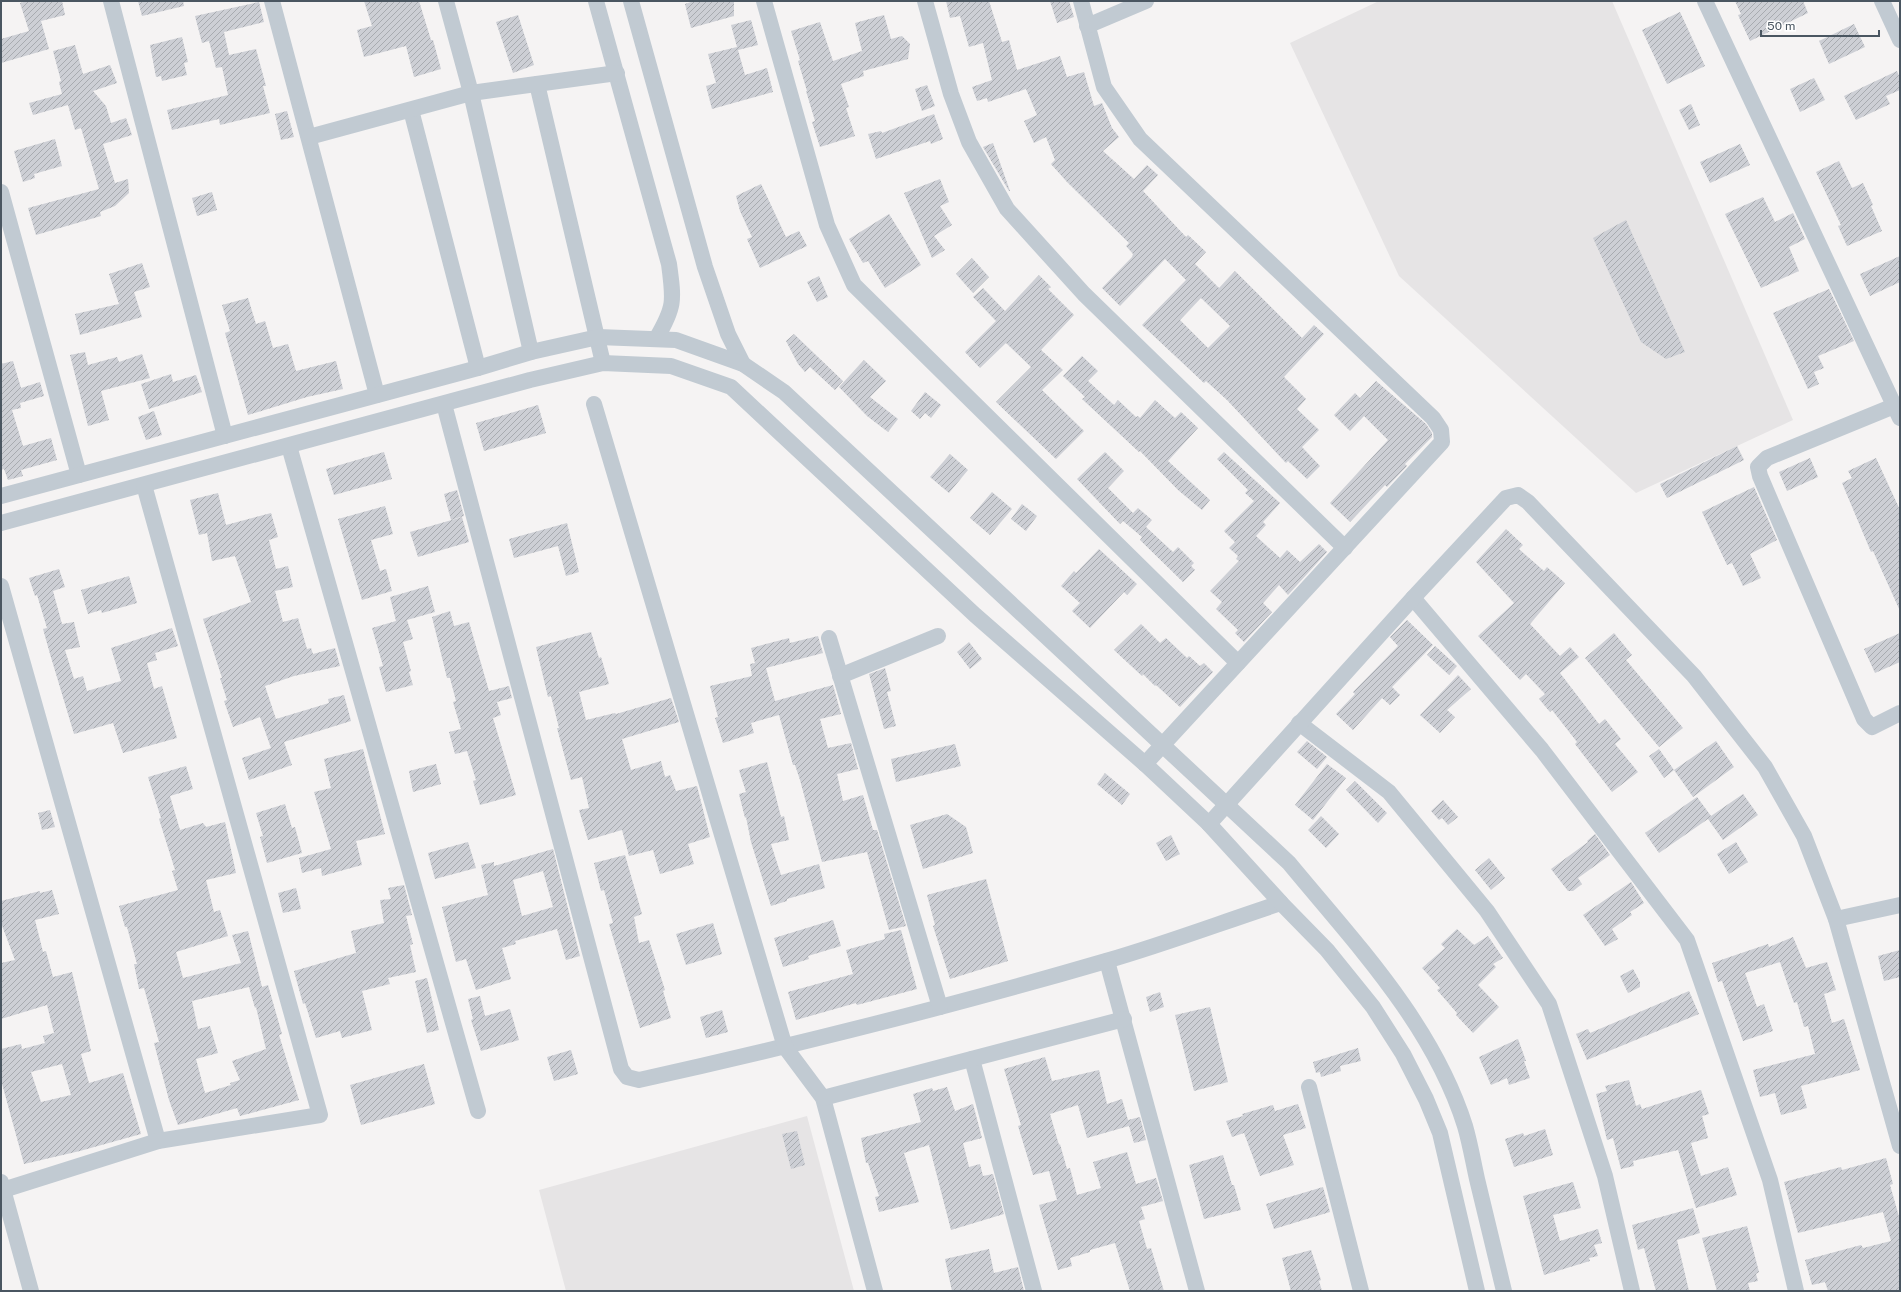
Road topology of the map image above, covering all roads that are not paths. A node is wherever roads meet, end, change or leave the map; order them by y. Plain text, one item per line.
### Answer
1 (111, 1) edge
2 (272, 1) edge
3 (446, 1) edge
4 (596, 1) edge
5 (631, 1) edge
6 (764, 1) edge
7 (925, 1) edge
8 (1081, 1) edge
9 (1146, 1) edge
10 (1705, 1) edge
11 (1882, 1) edge
12 (1087, 26) junction
13 (1900, 40) edge
14 (617, 73) junction
15 (537, 84) junction
16 (471, 93) junction
17 (411, 110) junction
18 (309, 137) junction
19 (1, 192) edge
20 (598, 337) junction
21 (656, 339) junction
22 (531, 352) junction
23 (603, 363) junction
24 (743, 364) junction
25 (478, 368) junction
26 (377, 395) junction
27 (444, 404) junction
28 (594, 404) dead end
29 (1897, 412) edge
30 (225, 436) junction
31 (289, 446) junction
32 (79, 475) junction
33 (144, 485) junction
34 (1, 496) edge
35 (1, 523) edge
36 (1345, 548) junction
37 (1, 586) edge
38 (1413, 598) junction
39 (938, 636) dead end
40 (829, 638) dead end
41 (1238, 663) junction
42 (840, 676) junction
43 (1900, 713) edge
44 (1300, 723) junction
45 (1162, 744) junction
46 (1145, 764) junction
47 (1226, 804) junction
48 (1209, 824) junction
49 (1281, 903) junction
50 (1900, 905) edge
51 (1836, 919) junction
52 (1108, 961) junction
53 (940, 1007) junction
54 (1124, 1019) junction
55 (786, 1047) junction
56 (972, 1059) junction
57 (1308, 1087) dead end
58 (823, 1098) junction
59 (478, 1111) dead end
60 (158, 1141) junction
61 (1900, 1146) edge
62 (2, 1186) edge
63 (31, 1291) edge
64 (875, 1291) edge
65 (1034, 1291) edge
66 (1197, 1291) edge
67 (1361, 1291) edge
68 (1477, 1291) edge
69 (1504, 1291) edge
70 (1632, 1291) edge
71 (1796, 1291) edge

1 - 30 street
2 - 18 street
3 - 16 street
4 - 14 street
5 - 24 street
6 - 41 street
7 - 36 street
8 - 12 street
9 - 12 street
10 - 29 street
11 - 13 street
12 - 36 street
14 - 15 street
14 - 21 street
15 - 16 street
15 - 20 street
16 - 17 street
16 - 22 street
17 - 18 street
17 - 25 street
18 - 26 street
19 - 32 street
20 - 21 street
20 - 22 street
20 - 23 street
21 - 24 street
22 - 25 street
23 - 27 street
23 - 46 street
24 - 45 street
25 - 26 street
26 - 30 street
27 - 31 street
27 - 55 street
28 - 55 street
29 - 43 street
30 - 32 street
31 - 33 street
31 - 59 street
32 - 34 street
33 - 35 street
33 - 60 street
36 - 41 street
37 - 60 street
38 - 44 street
38 - 51 street
38 - 71 street
39 - 42 street
40 - 42 street
41 - 45 street
42 - 53 street
44 - 47 street
44 - 70 street
45 - 46 street
45 - 47 street
46 - 48 street
47 - 48 street
47 - 69 street
48 - 49 street
49 - 52 street
49 - 68 street
50 - 51 street
51 - 61 street
52 - 53 street
52 - 54 street
53 - 55 street
54 - 56 street
54 - 66 street
55 - 58 street
56 - 58 street
56 - 65 street
57 - 67 street
58 - 64 street
60 - 62 street
62 - 63 street

